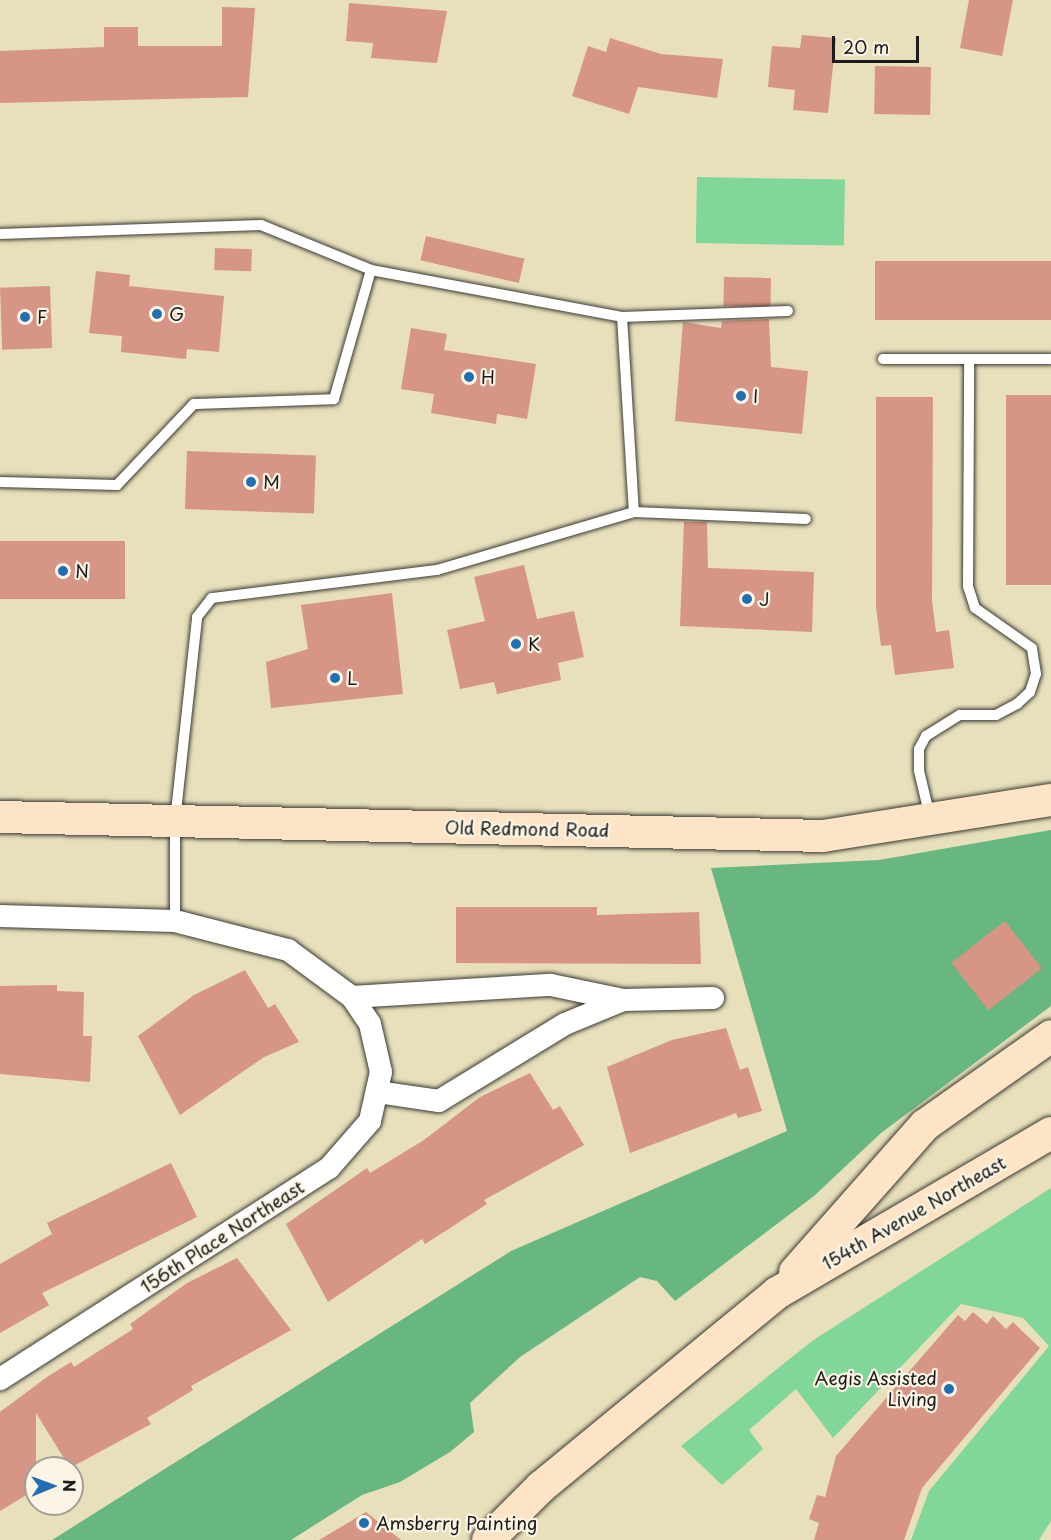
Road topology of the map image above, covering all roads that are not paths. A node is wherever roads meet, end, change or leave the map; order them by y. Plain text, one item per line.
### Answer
1 (0, 234) edge
2 (371, 270) junction
3 (788, 311) dead end
4 (622, 317) junction
5 (883, 359) dead end
6 (1051, 359) edge
7 (969, 360) junction
8 (0, 482) edge
9 (634, 512) junction
10 (806, 519) dead end
11 (1051, 800) edge
12 (0, 817) edge
13 (175, 821) junction
14 (931, 821) junction
15 (0, 915) edge
16 (175, 921) junction
17 (352, 997) junction
18 (713, 998) dead end
19 (623, 1000) junction
20 (1051, 1036) edge
21 (377, 1092) junction
22 (1051, 1133) edge
23 (777, 1293) junction
24 (0, 1378) edge
25 (488, 1540) edge

1 - 2 lane
2 - 4 lane
2 - 8 lane
3 - 4 lane
4 - 9 lane
5 - 7 lane
6 - 7 lane
7 - 14 lane
9 - 10 lane
9 - 13 lane
11 - 14 main road, Old Redmond Road
12 - 13 main road, Old Redmond Road
13 - 14 main road, Old Redmond Road
13 - 16 lane
15 - 16 street
16 - 17 street
17 - 19 street
17 - 21 street, 156th Place Northeast
18 - 19 street
19 - 21 street
20 - 23 main road
21 - 24 street, 156th Place Northeast
22 - 23 main road, 154th Avenue Northeast
23 - 25 main road

